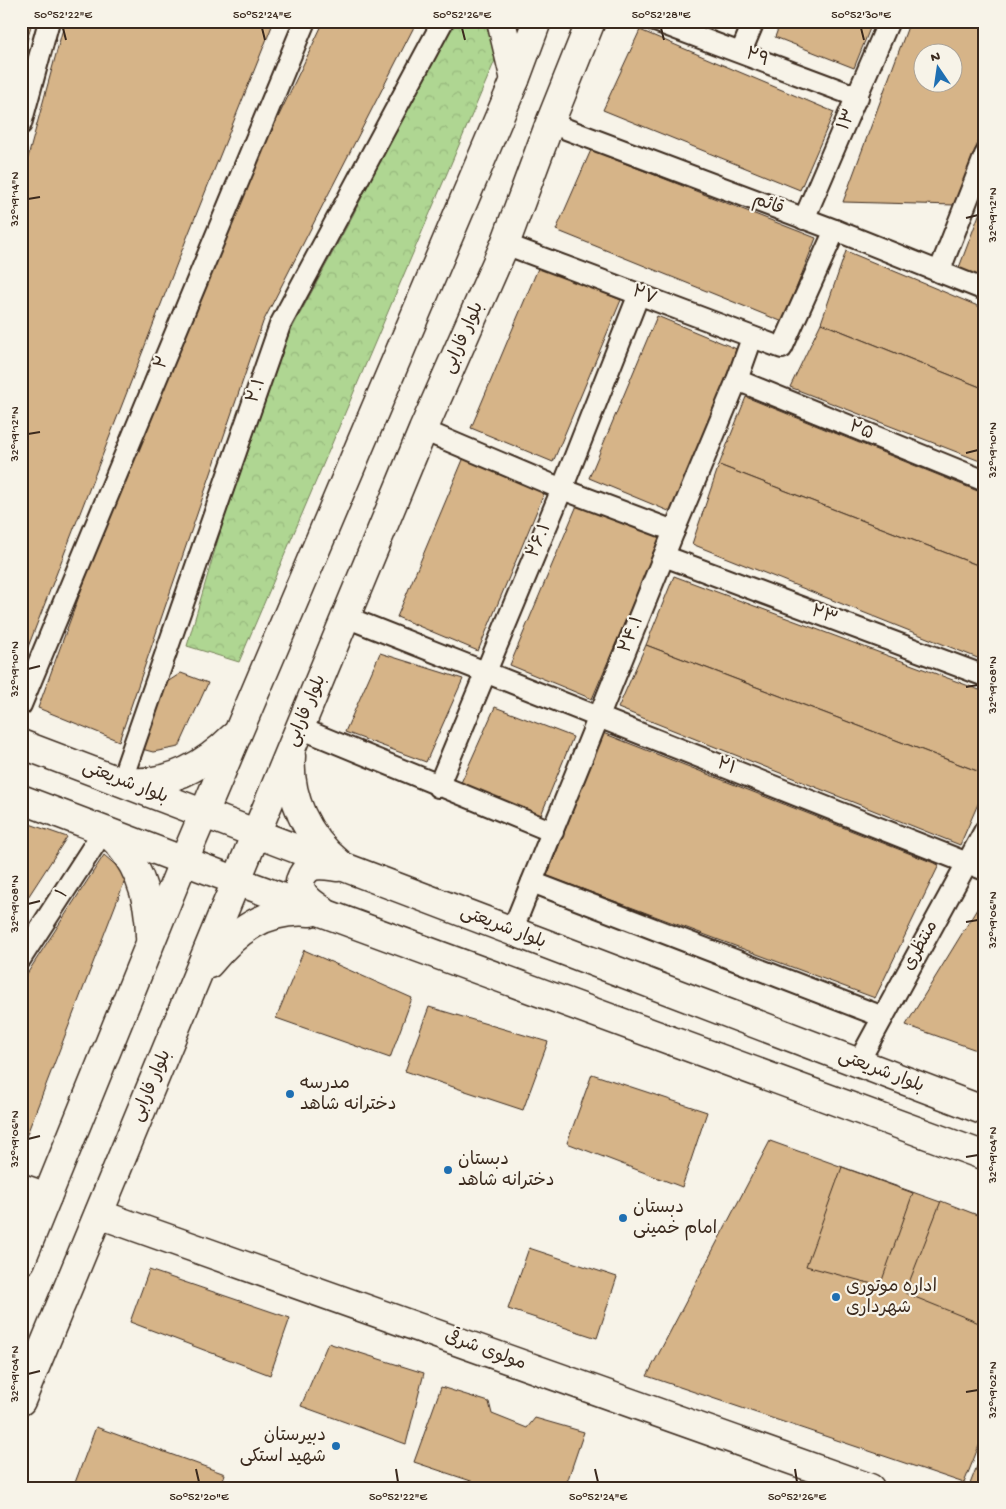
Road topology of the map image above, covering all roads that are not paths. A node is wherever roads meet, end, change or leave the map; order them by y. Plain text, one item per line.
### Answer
1 (48, 21) edge
2 (305, 21) edge
3 (442, 21) edge
4 (500, 21) edge
5 (537, 21) edge
6 (591, 21) edge
7 (655, 21) edge
8 (754, 21) edge
9 (889, 21) edge
10 (741, 52) junction
11 (514, 80) junction
12 (858, 97) junction
13 (21, 124) edge
14 (550, 124) junction
15 (985, 155) edge
16 (804, 219) junction
17 (835, 230) junction
18 (505, 244) junction
19 (939, 272) junction
20 (985, 290) edge
21 (639, 294) junction
22 (752, 338) junction
23 (738, 380) junction
24 (423, 430) junction
25 (985, 481) edge
26 (562, 489) junction
27 (674, 531) junction
28 (664, 556) junction
29 (346, 617) junction
30 (485, 671) junction
31 (985, 676) edge
32 (21, 704) edge
33 (600, 717) junction
34 (239, 731) junction
35 (296, 737) junction
36 (21, 744) edge
37 (121, 782) junction
38 (438, 786) junction
39 (21, 799) edge
40 (204, 813) junction
41 (104, 830) junction
42 (985, 830) edge
43 (553, 832) junction
44 (256, 834) junction
45 (184, 860) junction
46 (976, 867) edge
47 (344, 868) junction
48 (237, 881) junction
49 (532, 882) junction
50 (328, 914) junction
51 (512, 931) junction
52 (150, 944) junction
53 (21, 958) edge
54 (196, 978) junction
55 (883, 1017) junction
56 (858, 1063) junction
57 (985, 1111) edge
58 (985, 1156) edge
59 (21, 1188) edge
60 (100, 1214) junction
61 (35, 1217) edge
62 (21, 1261) edge
63 (21, 1401) edge
64 (870, 1488) edge

1 - 13 street
2 - 32 street, ۲
3 - 37 street, ۲.۱
4 - 11 main road
5 - 11 main road
6 - 14 main road, بلوار فارابی
7 - 10 street, ۲۹
8 - 10 street
9 - 12 street, ۱۳
10 - 12 street, ۲۹
11 - 34 main road
12 - 16 street, ۱۳
14 - 16 street, قائم
14 - 18 main road, بلوار فارابی
15 - 19 street
16 - 17 street, قائم
17 - 19 street, قائم
17 - 22 street, ۲۷
18 - 21 street, ۲۷
18 - 24 main road, بلوار فارابی
19 - 20 street, قائم
21 - 22 street, ۲۷
21 - 26 street, ۲۶.۱
22 - 23 street, ۲۴.۱
23 - 25 street, ۲۵
23 - 27 street, ۲۴.۱
24 - 26 street
24 - 29 main road, بلوار فارابی
26 - 27 street
26 - 30 street, ۲۶.۱
27 - 28 street, ۲۴.۱
28 - 31 street, ۲۳
28 - 33 street, ۲۴.۱
29 - 30 street, ۲۱
29 - 35 main road, بلوار فارابی
30 - 33 street, ۲۱
30 - 38 street, ۲۶.۱
33 - 43 street, ۲۴.۱
33 - 46 street, ۲۱
34 - 37 main road
34 - 40 main road
35 - 38 street
35 - 44 main road, بلوار فارابی
35 - 47 main road
36 - 37 main road, بلوار شریعتی
37 - 40 main road, بلوار شریعتی
38 - 43 street
39 - 41 main road
40 - 44 main road, بلوار شریعتی
40 - 45 main road
41 - 45 main road
41 - 52 main road
41 - 53 street, ۱
42 - 46 street, منتظری
43 - 49 street, ۲۴.۱
44 - 47 main road, بلوار شریعتی
44 - 48 main road, بلوار فارابی
45 - 48 main road
45 - 52 main road
46 - 55 street, منتظری
47 - 50 main road
47 - 51 main road, بلوار شریعتی
48 - 50 main road
48 - 54 main road, بلوار فارابی
49 - 51 street, ۲۴.۱
49 - 55 street
50 - 54 main road
50 - 58 main road
51 - 56 main road, بلوار شریعتی
52 - 61 main road
54 - 60 main road, بلوار فارابی
55 - 56 street, منتظری
56 - 57 main road, بلوار شریعتی
59 - 61 main road
60 - 63 main road, بلوار فارابی
60 - 64 main road, مولوی شرقی
61 - 62 main road

